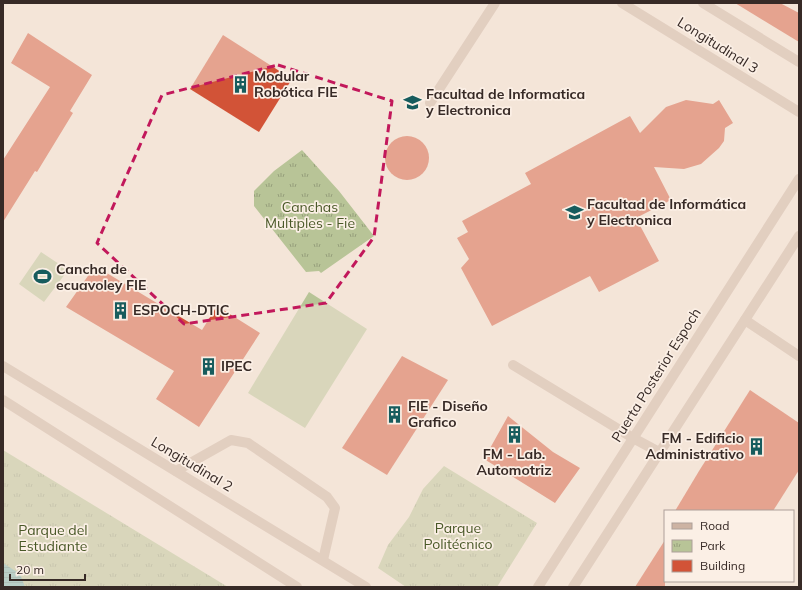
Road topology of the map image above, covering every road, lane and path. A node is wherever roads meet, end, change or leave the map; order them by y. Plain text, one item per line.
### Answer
1 (495, 3) edge
2 (622, 3) edge
3 (703, 3) edge
4 (799, 62) edge
5 (430, 103) dead end
6 (799, 112) edge
7 (799, 179) edge
8 (799, 236) edge
9 (744, 320) junction
10 (799, 356) edge
11 (513, 364) dead end
12 (3, 366) edge
13 (3, 400) edge
14 (633, 438) junction
15 (659, 452) junction
16 (176, 471) junction
17 (323, 560) junction
18 (297, 587) edge
19 (366, 587) edge
20 (538, 587) edge
21 (573, 587) edge

1 - 5 street
2 - 6 street, Longitudinal 3
3 - 4 street, Longitudinal 3
7 - 14 street, Puerta Posterior Espoch
8 - 9 street
9 - 10 street
9 - 15 street
11 - 14 street
12 - 16 street, Longitudinal 2
13 - 18 street
14 - 15 street
14 - 20 street, Puerta Posterior Espoch
15 - 21 street
16 - 17 street, Longitudinal 2
16 - 17 street
17 - 19 street, Longitudinal 2

